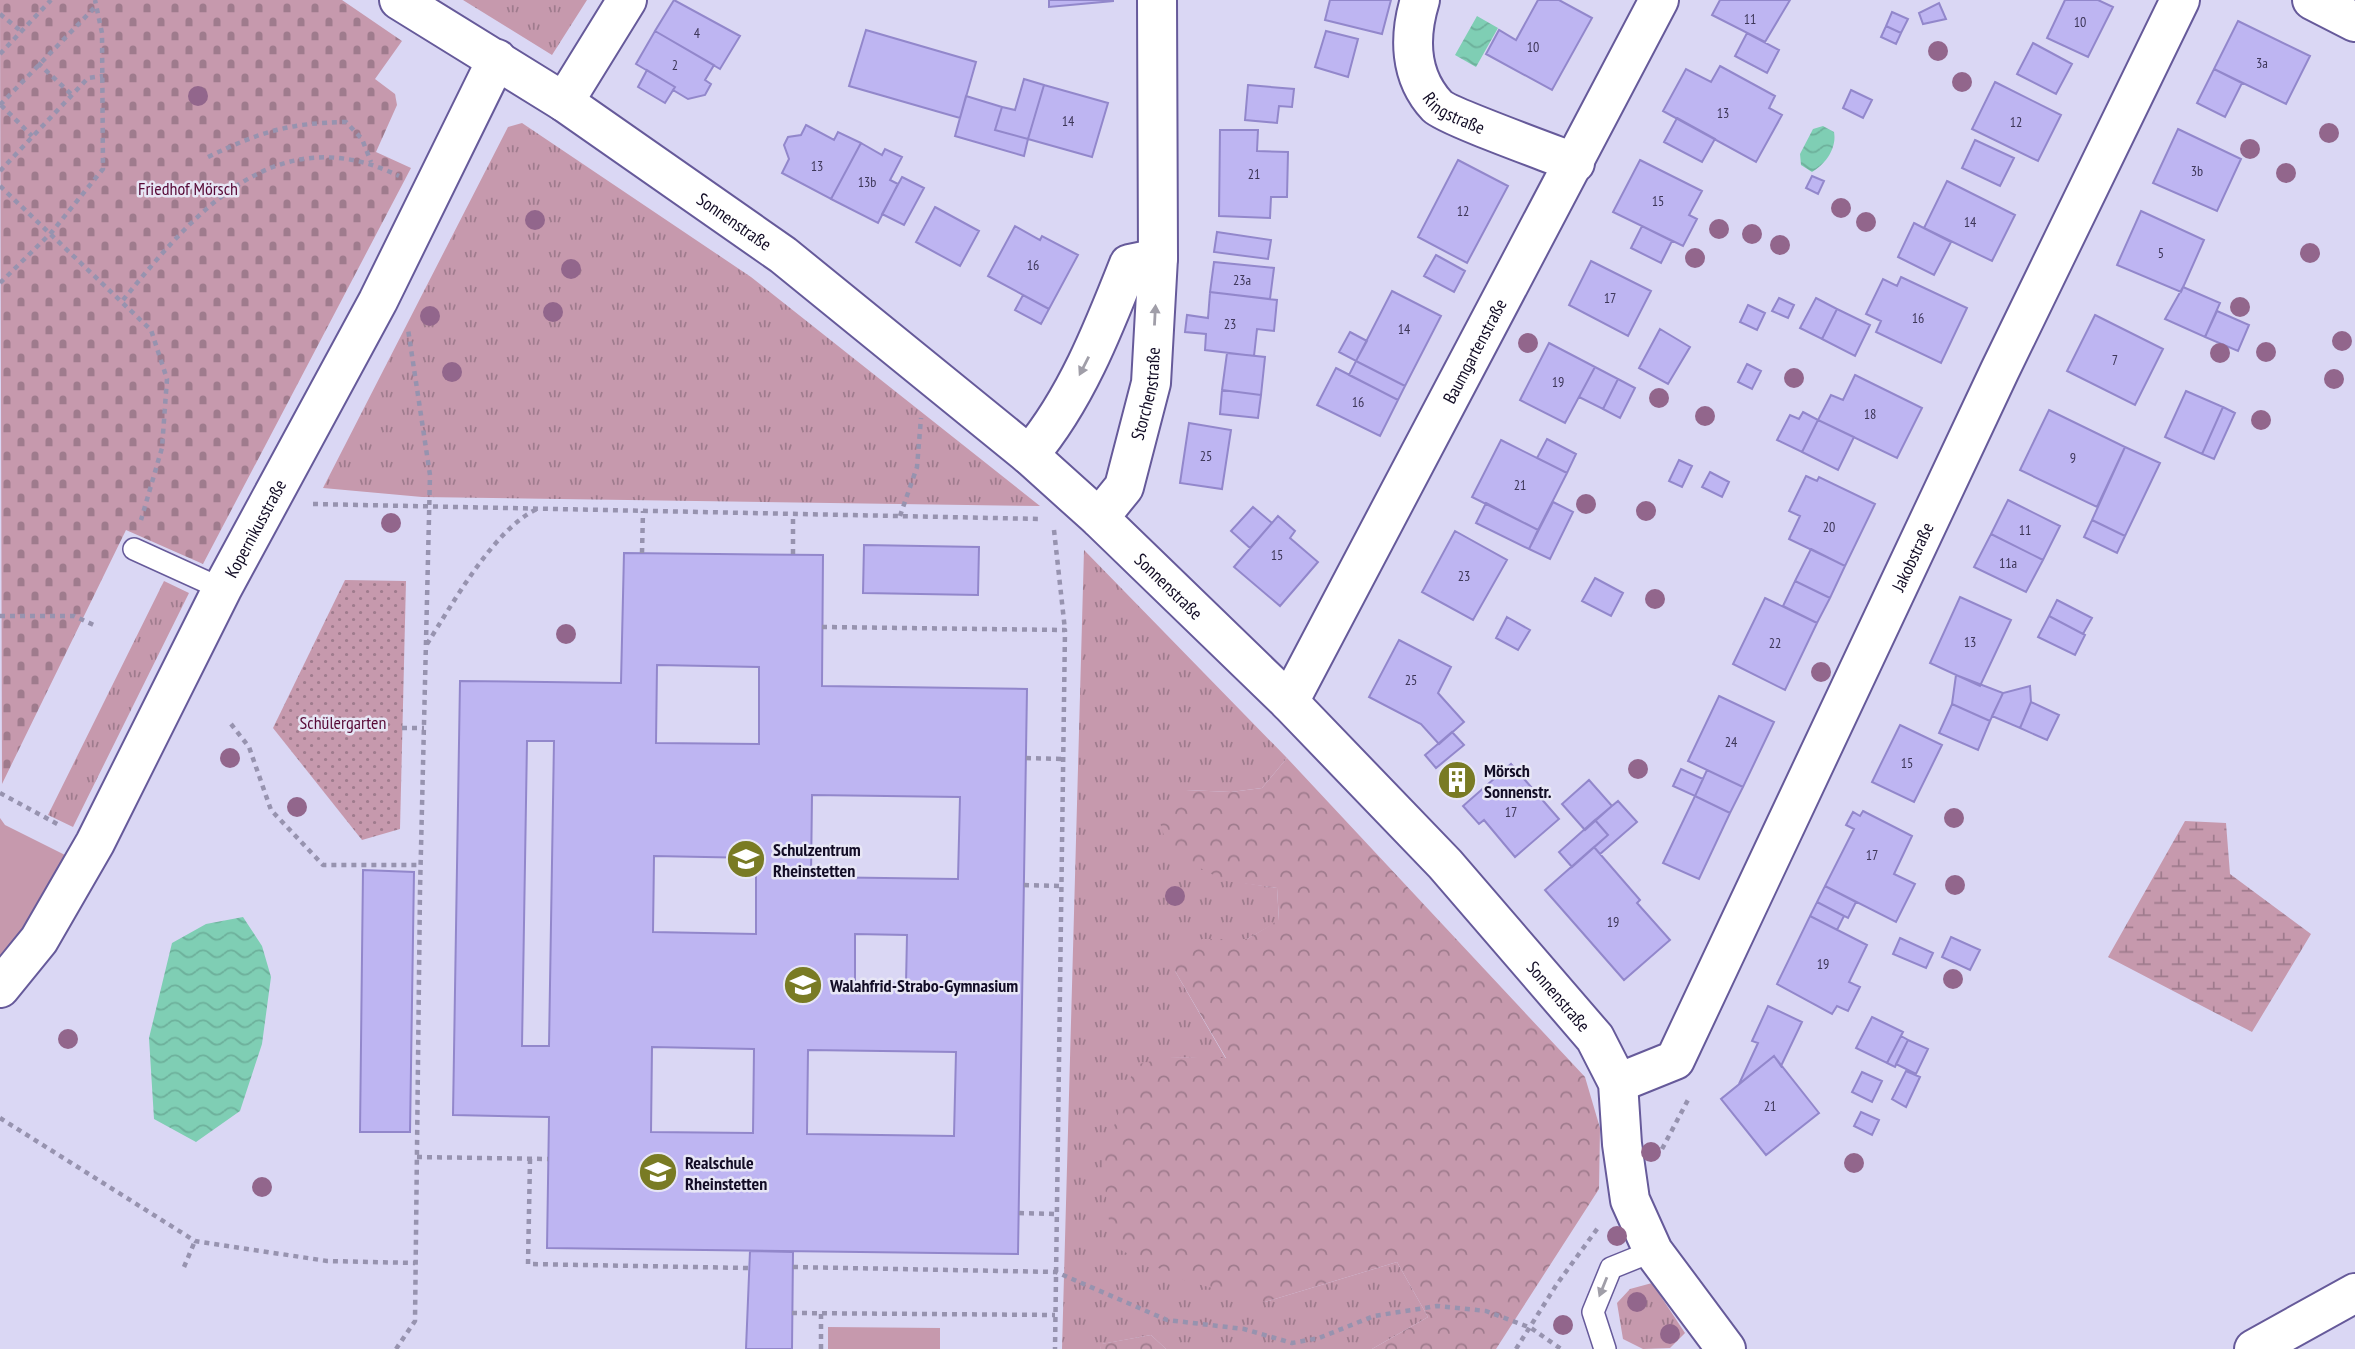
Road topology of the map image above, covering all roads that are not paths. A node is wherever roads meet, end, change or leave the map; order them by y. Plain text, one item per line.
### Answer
1 (399, 0) edge
2 (627, 0) edge
3 (1157, 0) edge
4 (1420, 0) edge
5 (1659, 0) edge
6 (2180, 0) edge
7 (2312, 0) edge
8 (2355, 22) edge
9 (497, 59) junction
10 (564, 102) junction
11 (1575, 163) junction
12 (1158, 258) junction
13 (1029, 455) junction
14 (1099, 518) junction
15 (134, 549) road end
16 (222, 589) junction
17 (1289, 702) junction
18 (0, 988) edge
19 (1618, 1083) junction
20 (1653, 1251) junction
21 (2355, 1293) edge
22 (1605, 1349) edge
23 (1726, 1349) edge
24 (2254, 1349) edge

1 - 9 street, Sonnenstraße
2 - 10 street
3 - 12 street, Storchenstraße
4 - 11 street, Ringstraße
5 - 11 street, Baumgartenstraße
6 - 19 street, Jakobstraße
7 - 8 street
9 - 10 street, Sonnenstraße
9 - 16 street, Kopernikusstraße
10 - 13 street, Sonnenstraße
11 - 17 street, Baumgartenstraße
12 -> 13 street
14 -> 12 street, Storchenstraße
13 - 14 street, Sonnenstraße
14 - 17 street, Sonnenstraße
15 - 16 lane
16 - 18 street, Kopernikusstraße
17 - 19 street, Sonnenstraße
19 - 20 street, Sonnenstraße
20 -> 22 lane
20 - 23 street, Sonnenstraße
21 - 24 street

